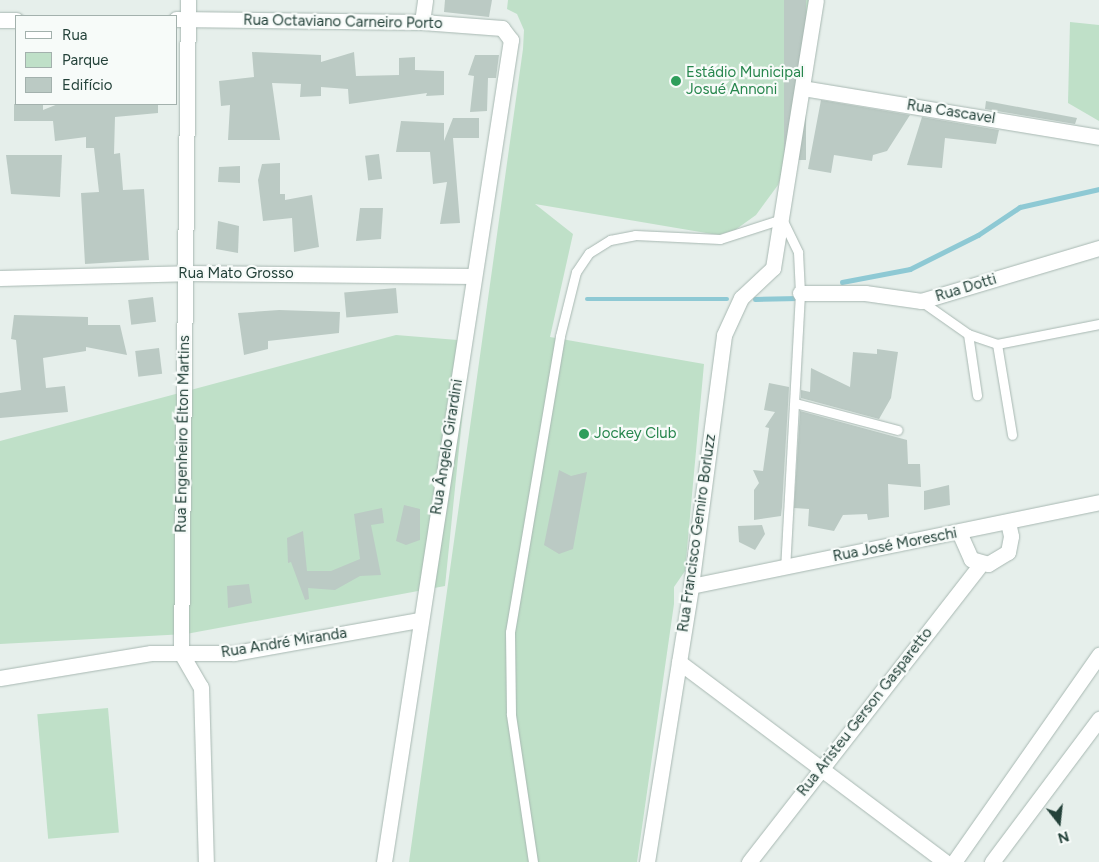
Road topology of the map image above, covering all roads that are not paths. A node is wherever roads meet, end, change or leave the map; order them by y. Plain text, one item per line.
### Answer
1 (188, 0) edge
2 (425, 0) edge
3 (816, 0) edge
4 (182, 19) edge
5 (0, 20) edge
6 (15, 20) edge
7 (422, 22) junction
8 (509, 33) joint
9 (803, 88) junction
10 (1099, 137) edge
11 (782, 219) junction
12 (1099, 248) edge
13 (186, 273) junction
14 (473, 276) junction
15 (0, 278) edge
16 (800, 293) junction
17 (921, 301) junction
18 (1098, 326) edge
19 (968, 334) junction
20 (997, 344) junction
21 (977, 395) dead end
22 (795, 403) junction
23 (898, 430) dead end
24 (1012, 436) dead end
25 (1099, 502) edge
26 (1008, 522) junction
27 (959, 532) junction
28 (982, 564) junction
29 (785, 567) junction
30 (691, 586) junction
31 (419, 620) junction
32 (181, 652) junction
33 (1099, 655) edge
34 (679, 662) junction
35 (0, 678) edge
36 (1099, 719) edge
37 (820, 769) junction
38 (206, 862) edge
39 (384, 862) edge
40 (533, 862) edge
41 (646, 862) edge
42 (749, 862) edge
43 (945, 862) edge
44 (954, 862) edge
45 (992, 862) edge

1 - 4 street, Rua Engenheiro Élton Martins
2 - 7 street
3 - 9 street, Rua Francisco Gemiro Borluzz
4 - 7 street, Rua Octaviano Carneiro Porto
4 - 13 street, Rua Engenheiro Élton Martins
5 - 6 street
7 - 8 street, Rua Octaviano Carneiro Porto
8 - 14 street, Rua Ângelo Girardini
9 - 10 street, Rua Cascavel
9 - 11 street, Rua Francisco Gemiro Borluzz
11 - 16 lane
11 - 30 street, Rua Francisco Gemiro Borluzz
11 - 40 lane
12 - 17 street, Rua Dotti
13 - 14 street, Rua Mato Grosso
13 - 15 street, Rua Mato Grosso
13 - 32 street, Rua Engenheiro Élton Martins
14 - 31 street, Rua Ângelo Girardini
16 - 17 street, Rua Dotti
16 - 22 lane
17 - 19 lane
18 - 20 lane
19 - 20 lane
19 - 21 lane
20 - 24 lane
22 - 23 lane
22 - 29 lane
25 - 26 street, Rua José Moreschi
26 - 27 street, Rua José Moreschi
26 - 28 street
27 - 28 street
27 - 29 street, Rua José Moreschi
28 - 37 street, Rua Aristeu Gerson Gasparetto
29 - 30 street, Rua José Moreschi
30 - 34 street, Rua Francisco Gemiro Borluzz
31 - 32 street, Rua André Miranda
31 - 39 street, Rua Ângelo Girardini
32 - 35 street, Rua André Miranda
32 - 38 street
33 - 44 street
34 - 37 street
34 - 41 street, Rua Francisco Gemiro Borluzz
36 - 45 street
37 - 42 street, Rua Aristeu Gerson Gasparetto
37 - 43 street

